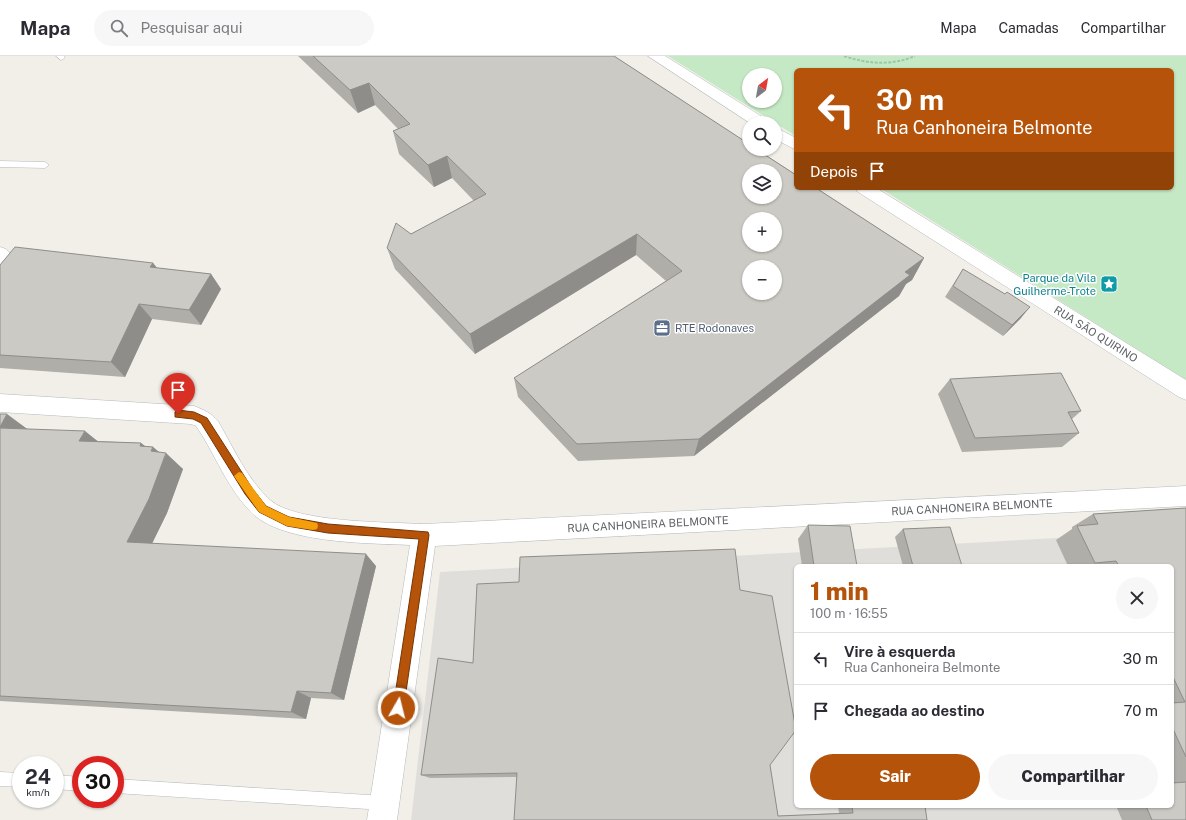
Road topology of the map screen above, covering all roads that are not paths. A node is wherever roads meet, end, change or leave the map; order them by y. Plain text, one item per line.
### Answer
1 (655, 56) edge
2 (750, 116) edge
3 (782, 136) edge
4 (794, 144) edge
5 (0, 164) edge
6 (45, 165) dead end
7 (867, 190) edge
8 (0, 254) edge
9 (0, 271) edge
10 (1186, 391) edge
11 (0, 402) edge
12 (1186, 496) edge
13 (424, 535) junction
14 (0, 779) edge
15 (12, 780) edge
16 (124, 787) edge
17 (383, 811) edge

1 - 2 street
3 - 4 street
5 - 6 lane
7 - 10 street, RUA SÃO QUIRINO
8 - 9 street
11 - 13 street, RUA CANHONEIRA BELMONTE
12 - 13 street, RUA CANHONEIRA BELMONTE
13 - 17 street
14 - 15 lane
16 - 17 lane

